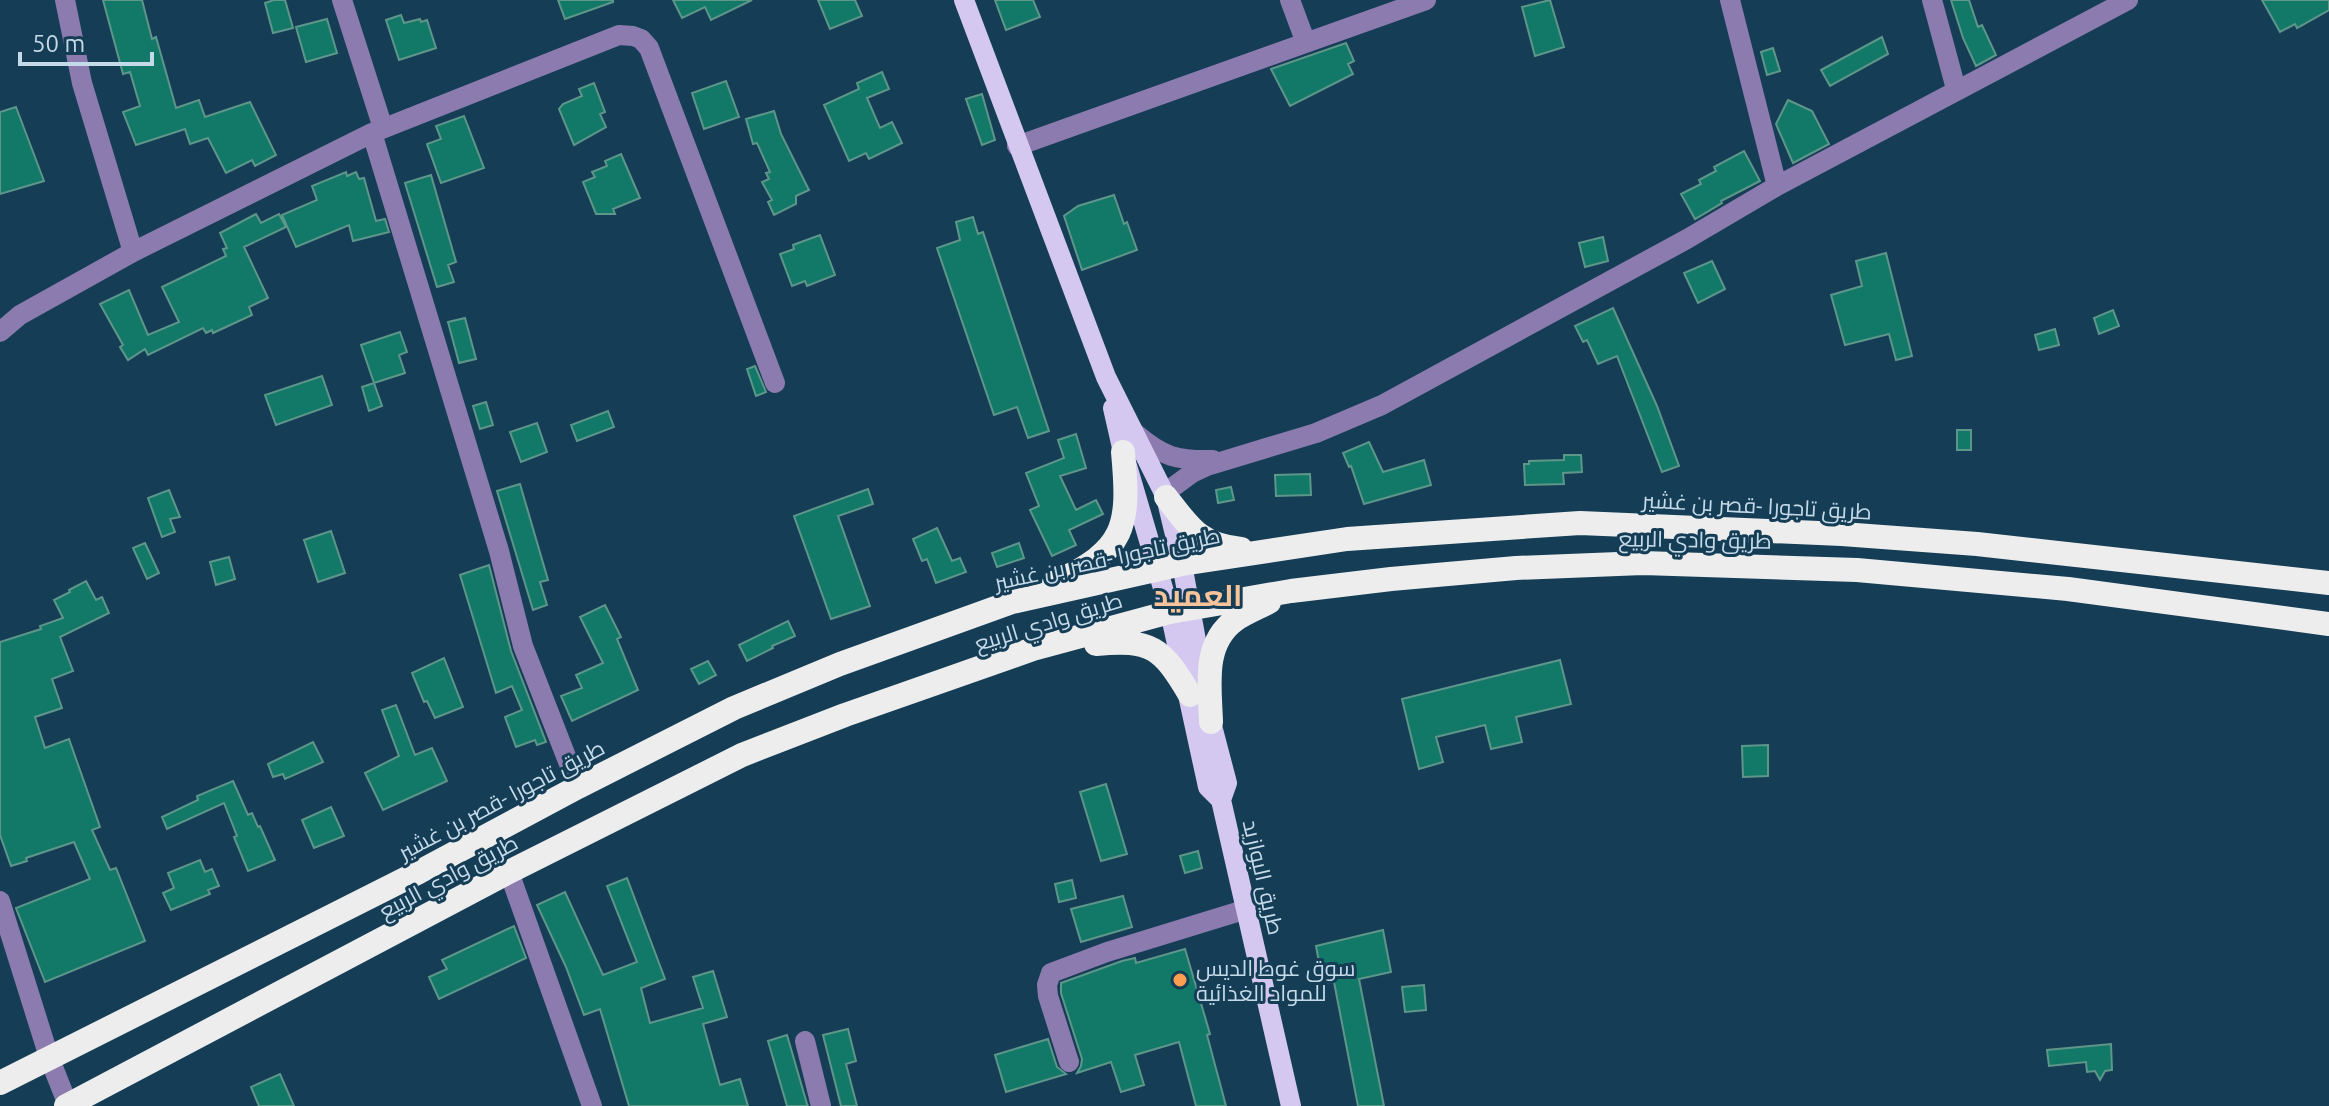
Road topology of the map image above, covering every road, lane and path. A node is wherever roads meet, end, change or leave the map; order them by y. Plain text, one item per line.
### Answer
1 (65, 0) edge
2 (342, 0) edge
3 (964, 0) edge
4 (1290, 0) edge
5 (1426, 0) edge
6 (1730, 0) edge
7 (1932, 0) edge
8 (2128, 0) edge
9 (1306, 43) junction
10 (1956, 89) junction
11 (378, 131) junction
12 (1017, 146) junction
13 (1777, 186) junction
14 (133, 252) junction
15 (0, 332) edge
16 (775, 383) dead end
17 (1129, 442) junction
18 (1225, 460) junction
19 (1166, 495) junction
20 (1267, 551) junction
21 (1170, 566) junction
22 (2329, 583) edge
23 (1291, 591) junction
24 (1012, 602) junction
25 (1180, 610) junction
26 (2329, 624) edge
27 (1033, 649) junction
28 (1190, 695) junction
29 (1211, 722) junction
30 (578, 787) junction
31 (1221, 800) junction
32 (419, 872) junction
33 (509, 872) junction
34 (0, 901) edge
35 (1247, 909) junction
36 (434, 913) junction
37 (805, 1041) dead end
38 (49, 1057) junction
39 (1069, 1062) dead end
40 (0, 1083) edge
41 (67, 1106) edge
42 (592, 1106) edge
43 (821, 1106) edge
44 (1291, 1106) edge

1 - 14 street
2 - 11 street
3 - 12 main road
4 - 9 street
5 - 9 street
6 - 13 street
7 - 10 street
8 - 10 street
9 - 12 street
10 - 13 street
11 - 14 street
11 - 16 street
11 - 30 street
12 - 17 main road
13 - 18 street
14 - 15 street
17 - 18 street
17 - 19 main road
17 - 21 main road
17 - 24 highway
18 - 19 street
19 - 20 highway
19 - 21 main road
20 - 21 highway, طريق تاجورا -قصر بن غشير
20 - 22 highway, طريق تاجورا -قصر بن غشير
21 - 24 highway, طريق تاجورا -قصر بن غشير
21 - 25 main road
23 - 25 highway, طريق وادي الربيع
23 - 26 highway, طريق وادي الربيع
23 - 29 highway
24 - 30 highway, طريق تاجورا -قصر بن غشير
25 - 27 highway, طريق وادي الربيع
25 - 28 main road
25 - 29 main road
27 - 28 highway
27 - 33 highway, طريق وادي الربيع
28 - 31 main road
29 - 31 main road
30 - 32 highway, طريق تاجورا -قصر بن غشير
31 - 35 main road, طريق البوازيد
32 - 36 highway
32 - 38 highway, طريق تاجورا -قصر بن غشير
33 - 36 highway, طريق وادي الربيع
33 - 42 street
34 - 38 street
35 - 39 street
35 - 44 main road, طريق البوازيد
36 - 41 highway, طريق وادي الربيع
37 - 43 street
38 - 40 highway, طريق تاجورا -قصر بن غشير
38 - 41 street

